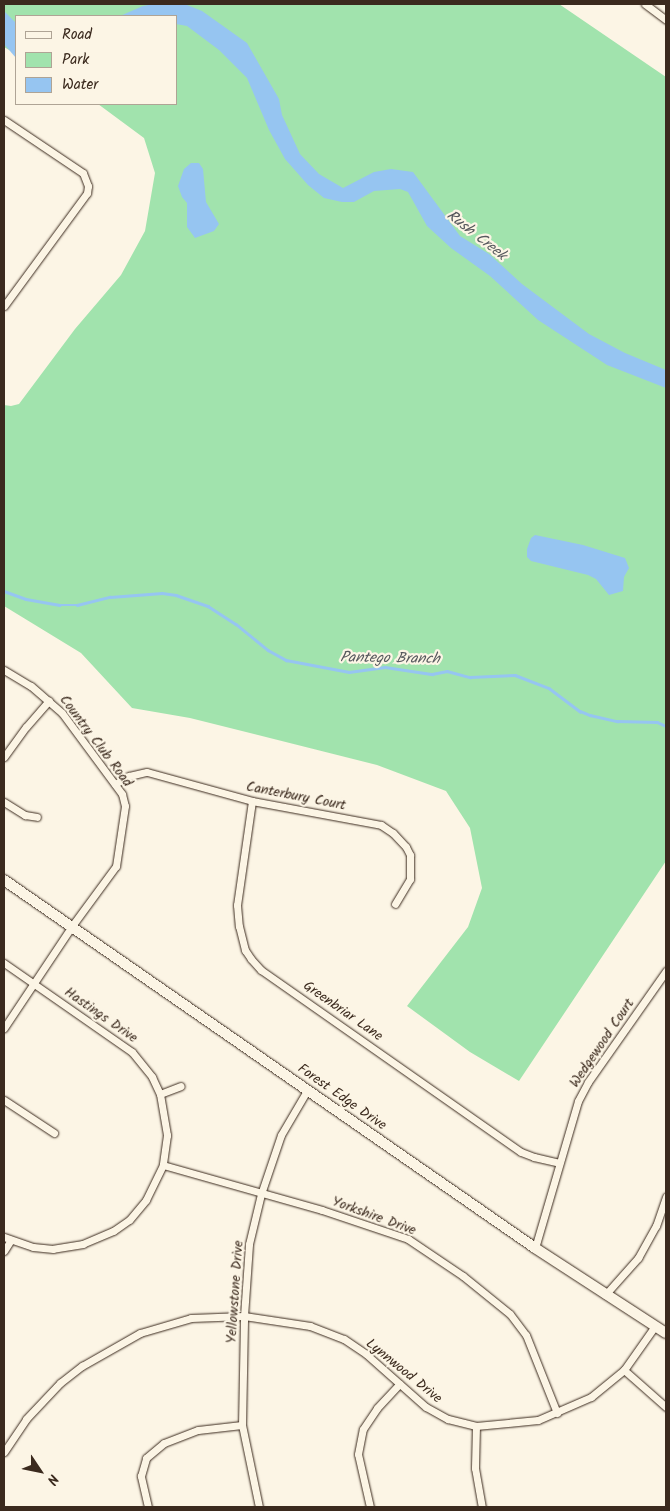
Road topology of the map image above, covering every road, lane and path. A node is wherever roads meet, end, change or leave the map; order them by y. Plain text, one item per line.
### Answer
1 (646, 4) edge
2 (666, 20) edge
3 (4, 120) edge
4 (4, 306) edge
5 (4, 670) edge
6 (49, 700) junction
7 (4, 757) edge
8 (115, 784) junction
9 (252, 801) junction
10 (4, 802) edge
11 (37, 817) dead end
12 (4, 880) edge
13 (395, 904) dead end
14 (72, 926) junction
15 (4, 963) edge
16 (666, 971) edge
17 (34, 983) junction
18 (4, 1028) edge
19 (181, 1086) dead end
20 (308, 1089) junction
21 (160, 1094) junction
22 (4, 1100) edge
23 (54, 1133) dead end
24 (558, 1163) junction
25 (163, 1165) junction
26 (261, 1194) junction
27 (666, 1197) edge
28 (7, 1239) edge
29 (535, 1248) junction
30 (4, 1251) edge
31 (605, 1295) junction
32 (244, 1316) junction
33 (655, 1326) junction
34 (666, 1333) edge
35 (624, 1370) junction
36 (399, 1384) junction
37 (666, 1407) edge
38 (557, 1413) junction
39 (242, 1424) junction
40 (476, 1426) junction
41 (4, 1452) edge
42 (148, 1507) edge
43 (259, 1507) edge
44 (370, 1507) edge
45 (482, 1507) edge

1 - 2 street
3 - 4 street
5 - 6 street, Country Club Road
6 - 7 street
6 - 8 street, Country Club Road
8 - 9 street, Canterbury Court
8 - 14 street, Country Club Road
9 - 13 street, Canterbury Court
9 - 24 street, Greenbriar Lane
10 - 11 street
12 - 14 street, Forest Edge Drive
14 - 17 street, Country Club Road
14 - 20 street, Forest Edge Drive
15 - 17 street, Hastings Drive
16 - 24 street, Wedgewood Court
17 - 18 street, Country Club Road
17 - 21 street, Hastings Drive
19 - 21 street
20 - 26 street, Yellowstone Drive
20 - 29 street, Forest Edge Drive
21 - 25 street, Hastings Drive
22 - 23 street
24 - 29 street, Wedgewood Court
25 - 26 street, Yorkshire Drive
25 - 28 street, Hastings Drive
26 - 32 street, Yellowstone Drive
26 - 38 street, Yorkshire Drive
27 - 31 street
28 - 30 street
29 - 31 street, Forest Edge Drive
31 - 33 street, Forest Edge Drive
32 - 36 street, Lynnwood Drive
32 - 39 street, Yellowstone Drive
32 - 41 street, Lynnwood Drive
33 - 34 street, Forest Edge Drive
33 - 35 street, Lynnwood Drive
35 - 37 street
35 - 38 street, Lynnwood Drive
36 - 40 street, Lynnwood Drive
36 - 44 street
38 - 40 street, Lynnwood Drive
39 - 42 street
39 - 43 street, Yellowstone Drive
40 - 45 street

